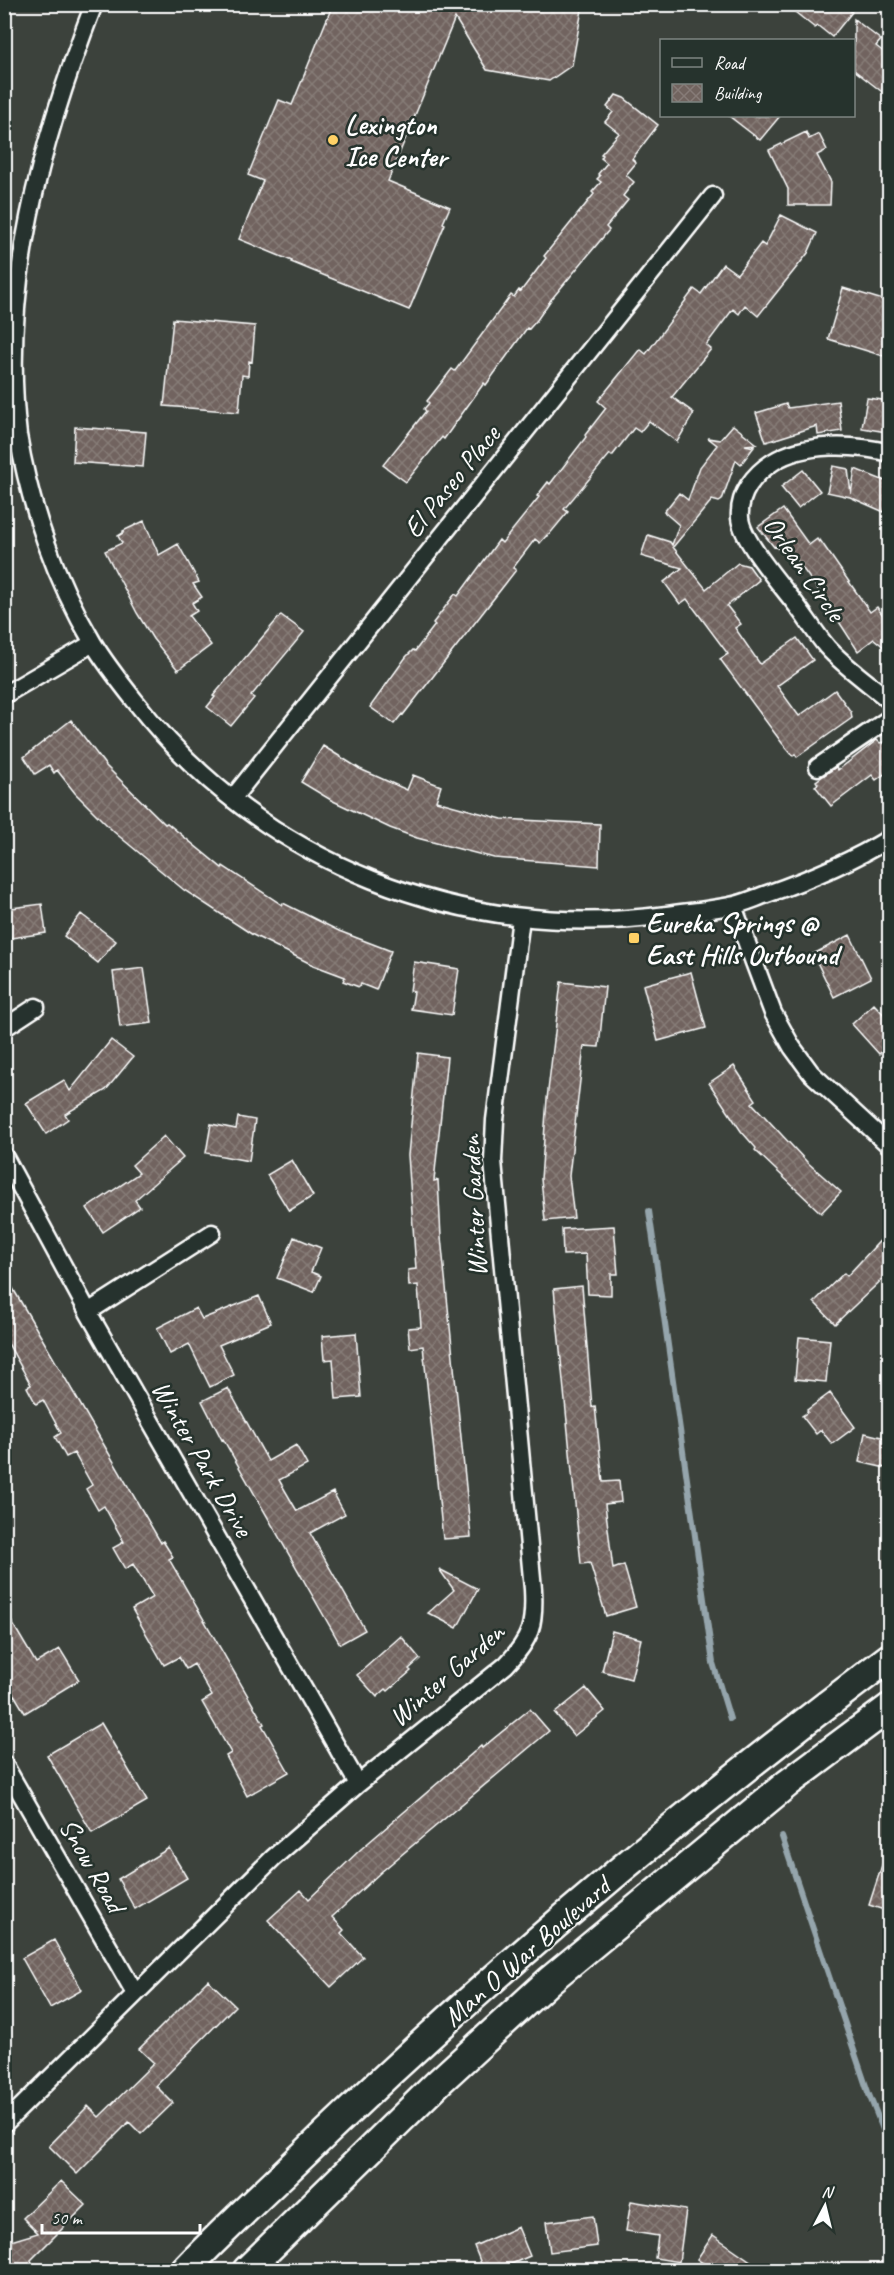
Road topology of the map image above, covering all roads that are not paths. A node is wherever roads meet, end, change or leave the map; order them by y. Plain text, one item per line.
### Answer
1 (94, 4) edge
2 (713, 196) dead end
3 (8, 304) edge
4 (890, 453) edge
5 (93, 643) junction
6 (4, 695) edge
7 (890, 700) edge
8 (890, 718) edge
9 (818, 768) dead end
10 (232, 799) junction
11 (890, 838) edge
12 (733, 906) junction
13 (521, 918) junction
14 (36, 1007) dead end
15 (4, 1028) edge
16 (890, 1146) edge
17 (4, 1156) edge
18 (212, 1233) dead end
19 (88, 1312) junction
20 (890, 1658) edge
21 (890, 1707) edge
22 (4, 1764) edge
23 (358, 1784) junction
24 (135, 1993) junction
25 (4, 2124) edge
26 (185, 2271) edge
27 (247, 2271) edge

1 - 3 street
2 - 10 street, El Paseo Place
3 - 5 street
4 - 7 street, Orlean Circle
5 - 6 street
5 - 10 street
8 - 9 street
10 - 13 street
11 - 12 street
12 - 13 street
12 - 16 street
13 - 23 street, Winter Garden
14 - 15 street
17 - 19 street, Winter Park Drive
18 - 19 street
19 - 23 street, Winter Park Drive
20 - 26 main road, Man O War Boulevard
21 - 27 main road, Man O War Boulevard
22 - 24 street, Snow Road
23 - 24 street, Winter Garden
24 - 25 street, Winter Garden

